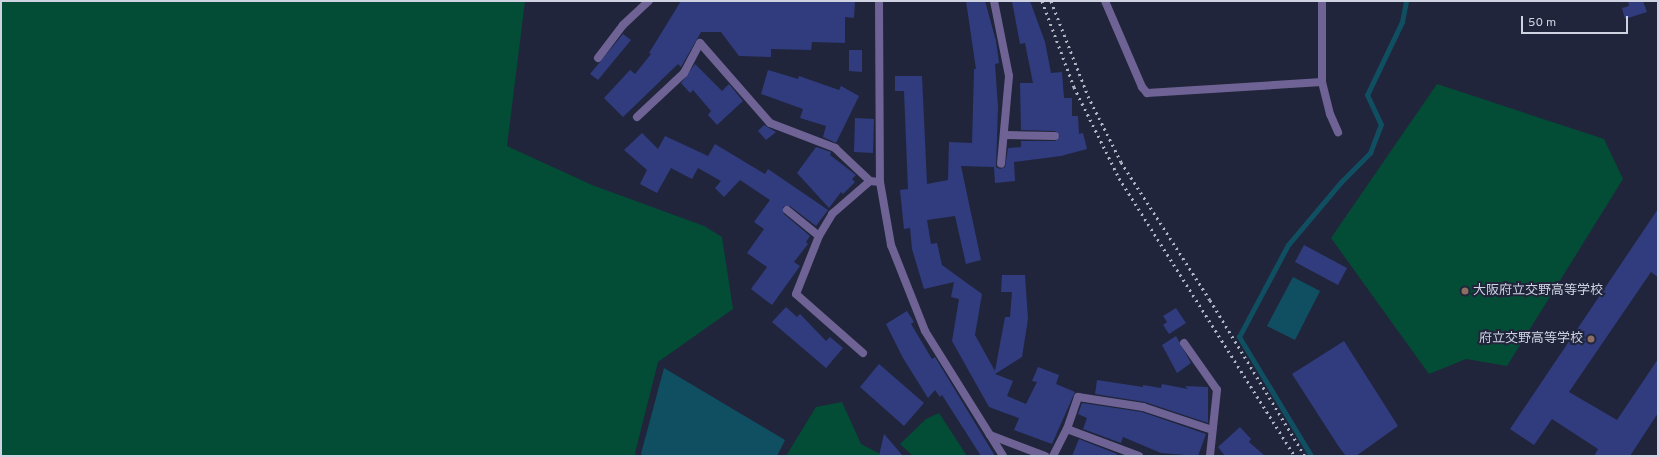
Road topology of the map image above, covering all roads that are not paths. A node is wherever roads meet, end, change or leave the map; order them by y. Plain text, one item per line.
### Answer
1 (648, 1) edge
2 (879, 1) edge
3 (994, 1) edge
4 (1105, 1) edge
5 (1322, 1) edge
6 (598, 58) dead end
7 (1322, 82) junction
8 (637, 117) dead end
9 (1338, 132) dead end
10 (1004, 135) junction
11 (1055, 136) dead end
12 (1001, 164) dead end
13 (870, 181) junction
14 (880, 182) junction
15 (787, 210) dead end
16 (819, 236) junction
17 (1184, 343) dead end
18 (863, 353) dead end
19 (1067, 429) junction
20 (1212, 430) junction
21 (990, 435) junction
22 (1211, 455) edge
23 (1003, 456) edge
24 (1045, 456) edge
25 (1053, 456) edge
26 (1139, 456) edge

1 - 6 street
2 - 14 street
3 - 10 street
4 - 7 street
5 - 7 street
7 - 9 street
8 - 13 street
10 - 11 street
10 - 12 street
13 - 14 street
13 - 16 street
14 - 21 street
15 - 16 street
16 - 18 street
17 - 20 street
19 - 20 street
19 - 25 street
19 - 26 street
20 - 22 street
21 - 23 street
21 - 24 street

